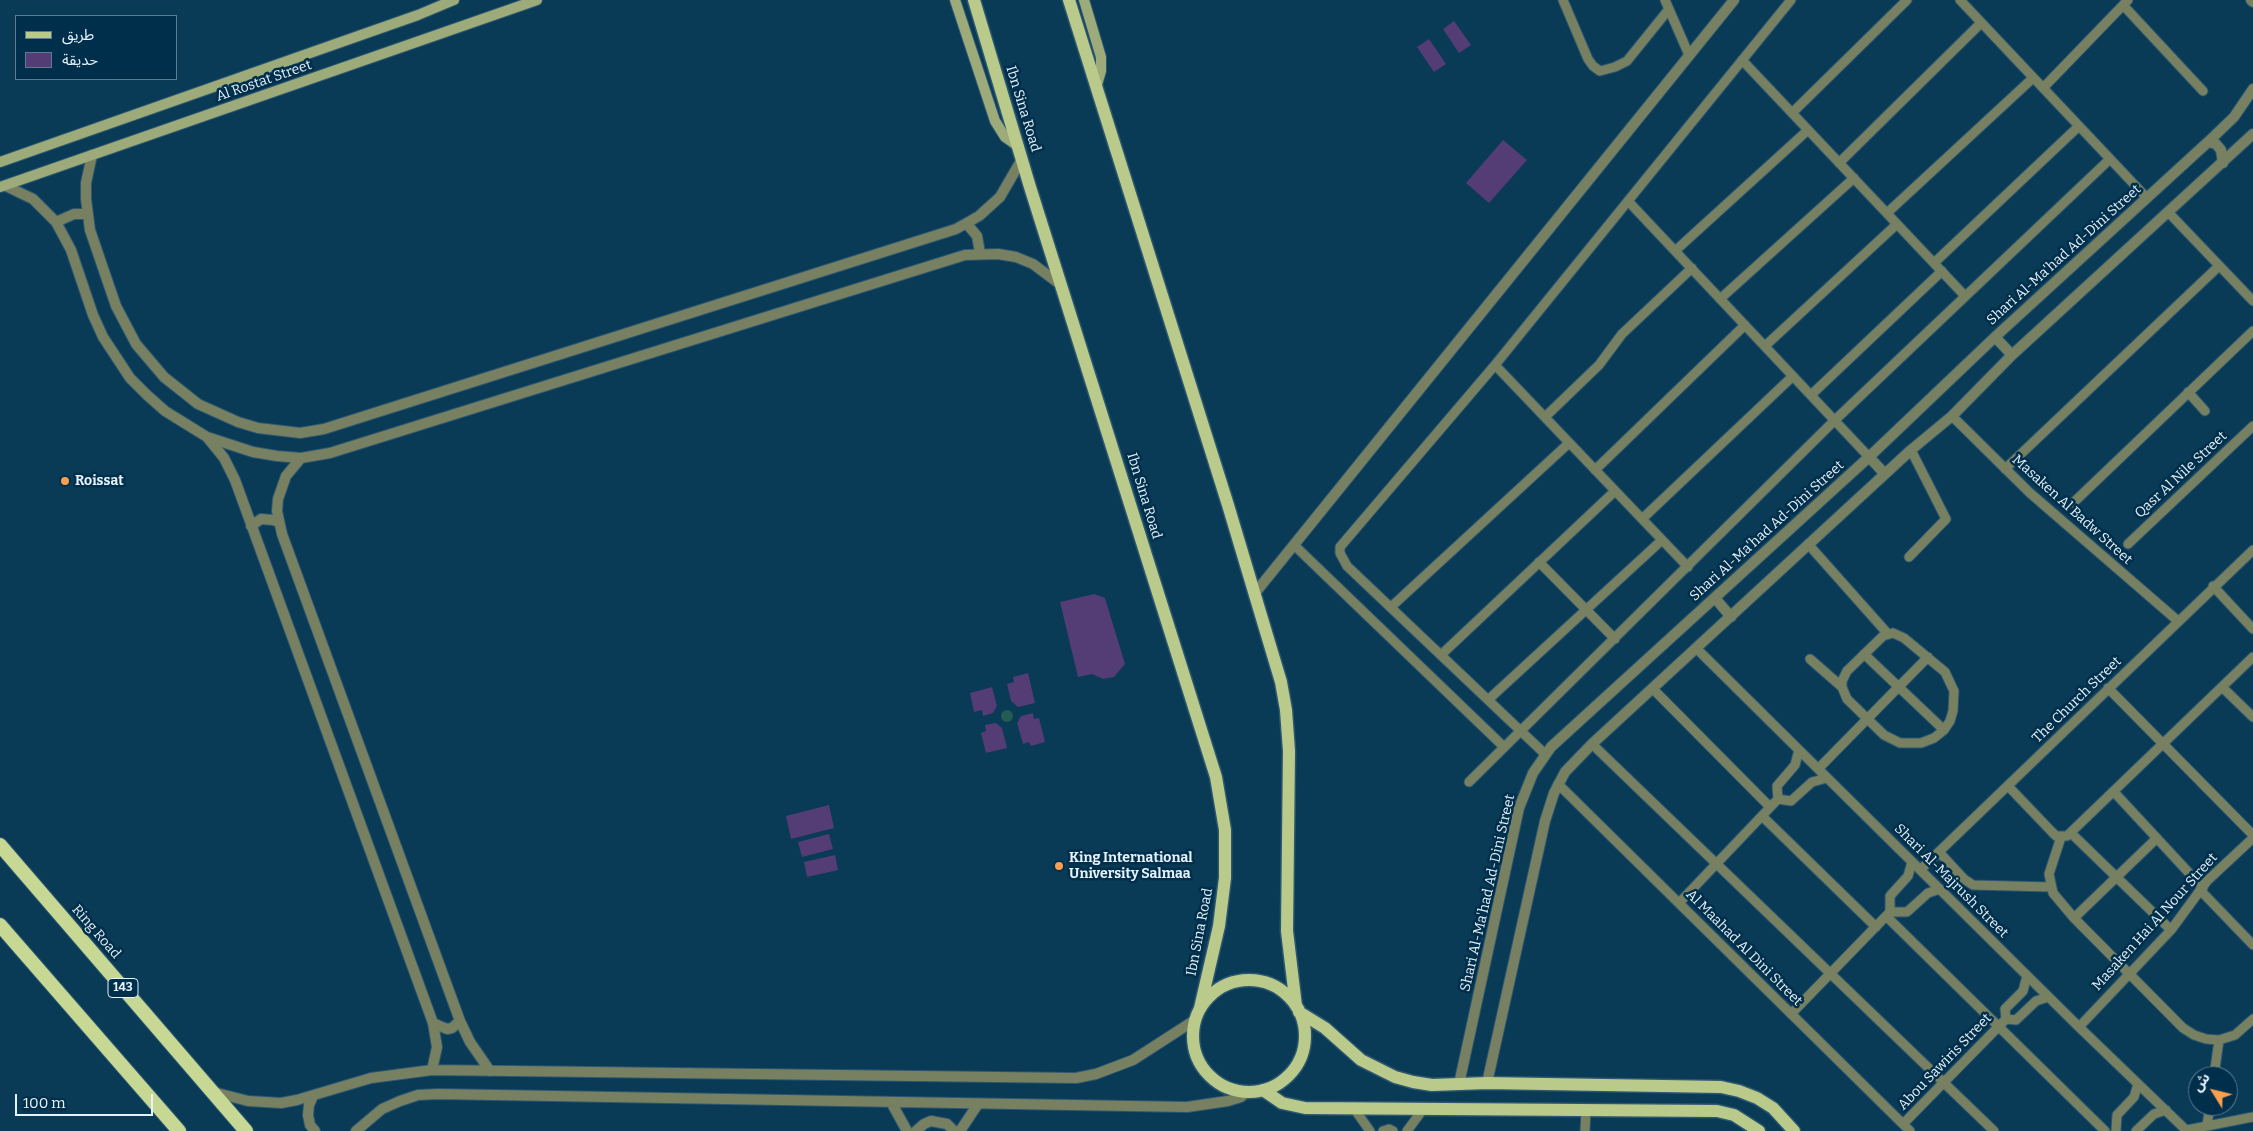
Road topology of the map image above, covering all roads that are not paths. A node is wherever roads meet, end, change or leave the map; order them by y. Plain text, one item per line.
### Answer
1 (454, 0) edge
2 (538, 0) edge
3 (955, 0) edge
4 (974, 0) edge
5 (1069, 0) edge
6 (1084, 0) edge
7 (1563, 0) edge
8 (1665, 0) edge
9 (1734, 0) edge
10 (1791, 0) edge
11 (1908, 0) edge
12 (1960, 0) edge
13 (527, 2) edge
14 (2125, 3) edge
15 (1669, 9) junction
16 (1982, 23) junction
17 (1689, 55) junction
18 (1742, 60) junction
19 (2033, 78) junction
20 (1096, 88) junction
21 (2043, 88) junction
22 (2253, 89) edge
23 (2203, 90) dead end
24 (1792, 113) junction
25 (2079, 126) junction
26 (1808, 130) junction
27 (2253, 134) edge
28 (2208, 142) junction
29 (1021, 153) junction
30 (92, 155) junction
31 (2110, 159) junction
32 (0, 162) edge
33 (2223, 162) junction
34 (1839, 163) junction
35 (1854, 178) junction
36 (3, 186) edge
37 (2147, 198) junction
38 (1628, 201) junction
39 (2168, 212) junction
40 (1887, 213) junction
41 (87, 214) junction
42 (56, 222) junction
43 (967, 224) junction
44 (1897, 224) junction
45 (1675, 251) junction
46 (980, 253) junction
47 (1934, 263) junction
48 (2219, 266) junction
49 (1692, 268) junction
50 (1942, 272) junction
51 (1061, 285) junction
52 (1965, 296) junction
53 (1720, 299) junction
54 (2253, 301) edge
55 (1745, 325) junction
56 (2253, 331) edge
57 (1995, 336) junction
58 (1765, 346) junction
59 (2012, 355) junction
60 (1495, 365) junction
61 (1793, 376) junction
62 (2188, 392) junction
63 (1811, 395) junction
64 (2205, 411) dead end
65 (1952, 416) junction
66 (1545, 417) junction
67 (1835, 420) junction
68 (2253, 426) edge
69 (207, 437) junction
70 (1569, 442) junction
71 (1911, 450) junction
72 (1869, 457) junction
73 (301, 458) junction
74 (2005, 468) junction
75 (1595, 470) junction
76 (1885, 474) junction
77 (1615, 491) junction
78 (2073, 503) dead end
79 (1642, 519) junction
80 (279, 522) junction
81 (251, 526) junction
82 (1662, 540) junction
83 (1808, 544) junction
84 (2128, 544) dead end
85 (1294, 545) junction
86 (2253, 550) edge
87 (1910, 557) dead end
88 (1539, 562) junction
89 (1688, 567) junction
90 (2213, 586) junction
91 (1255, 593) junction
92 (1715, 598) junction
93 (1391, 607) junction
94 (1586, 610) junction
95 (1732, 617) junction
96 (2178, 621) junction
97 (2253, 629) edge
98 (1888, 634) junction
99 (1615, 639) junction
100 (1697, 650) junction
101 (1442, 654) junction
102 (1864, 654) junction
103 (1928, 657) junction
104 (2253, 657) edge
105 (1810, 659) dead end
106 (1842, 687) junction
107 (1898, 687) junction
108 (2222, 687) junction
109 (2108, 688) junction
110 (1653, 689) junction
111 (1490, 699) junction
112 (2253, 717) edge
113 (1866, 719) junction
114 (1519, 730) junction
115 (1944, 730) junction
116 (1592, 744) junction
117 (2163, 744) junction
118 (1503, 746) junction
119 (1799, 750) junction
120 (1545, 754) junction
121 (1818, 769) junction
122 (1827, 778) junction
123 (1469, 782) dead end
124 (1558, 784) junction
125 (2008, 786) junction
126 (2114, 792) junction
127 (1778, 799) junction
128 (1770, 807) junction
129 (1762, 816) junction
130 (2071, 833) junction
131 (2061, 837) junction
132 (2253, 837) edge
133 (2156, 838) junction
134 (0, 846) edge
135 (1939, 852) junction
136 (1912, 862) junction
137 (1716, 863) junction
138 (1920, 870) junction
139 (2116, 877) junction
140 (2051, 886) junction
141 (1940, 889) junction
142 (2202, 890) junction
143 (1679, 903) junction
144 (1888, 914) junction
145 (2074, 918) junction
146 (0, 925) edge
147 (1876, 927) junction
148 (2171, 930) junction
149 (2253, 945) edge
150 (1831, 974) junction
151 (2129, 974) junction
152 (2027, 976) junction
153 (2048, 997) junction
154 (1298, 1009) junction
155 (1197, 1014) junction
156 (1792, 1014) junction
157 (2006, 1019) junction
158 (2253, 1019) edge
159 (460, 1022) junction
160 (433, 1023) junction
161 (1998, 1027) junction
162 (2079, 1027) junction
163 (2219, 1040) junction
164 (2215, 1066) edge
165 (432, 1070) junction
166 (490, 1071) junction
167 (1944, 1082) junction
168 (1487, 1083) junction
169 (1459, 1084) junction
170 (2138, 1084) junction
171 (1263, 1090) junction
172 (213, 1092) junction
173 (1248, 1092) junction
174 (313, 1096) junction
175 (890, 1102) junction
176 (978, 1104) junction
177 (1353, 1106) junction
178 (1424, 1108) junction
179 (1586, 1109) junction
180 (2166, 1110) junction
181 (2208, 1116) edge
182 (2253, 1117) edge
183 (1903, 1124) junction
184 (2207, 1125) junction
185 (179, 1131) edge
186 (246, 1131) edge
187 (315, 1131) edge
188 (356, 1131) edge
189 (907, 1131) edge
190 (916, 1131) edge
191 (954, 1131) edge
192 (960, 1131) edge
193 (1370, 1131) edge
194 (1383, 1131) edge
195 (1393, 1131) edge
196 (1407, 1131) edge
197 (1585, 1131) edge
198 (1760, 1131) edge
199 (1794, 1131) edge
200 (1910, 1131) edge
201 (1994, 1131) edge
202 (2105, 1131) edge
203 (2116, 1131) edge
204 (2136, 1131) edge
205 (2187, 1131) edge

1 - 32 main road, Al Rostat Street
2 - 13 main road, Al Rostat Street
3 - 29 main road
4 - 29 main road, Ibn Sina Road
5 - 20 main road
6 - 20 main road
7 - 15 street
8 - 15 street
9 - 17 street
10 - 18 street
11 - 24 street
12 - 16 street
13 - 30 main road, Al Rostat Street
14 - 21 street
14 - 23 street
15 - 17 street
16 - 19 street
16 - 34 street
17 - 85 street
18 - 24 street
18 - 38 street
19 - 21 street
19 - 40 street
20 - 91 main road
21 - 25 street
22 - 28 street, Shari Al-Ma'had Ad-Dini Street
24 - 26 street
25 - 31 street
25 - 47 street
26 - 34 street
26 - 45 street
27 - 33 street
28 - 33 street
28 - 37 street, Shari Al-Ma'had Ad-Dini Street
29 - 43 street
29 - 51 main road, Ibn Sina Road
30 - 36 main road, Al Rostat Street
30 - 41 street
31 - 37 street
31 - 52 street
33 - 39 street
34 - 35 street
35 - 40 street
35 - 53 street
36 - 42 street
37 - 57 street, Shari Al-Ma'had Ad-Dini Street
38 - 45 street
38 - 60 street
39 - 48 street
39 - 59 street
40 - 44 street
41 - 42 street
41 - 43 street
42 - 69 street
43 - 46 street
44 - 47 street
44 - 58 street
45 - 49 street
46 - 51 street
46 - 73 street
47 - 50 street
48 - 54 street
48 - 74 street
49 - 53 street
49 - 66 street
50 - 52 street
50 - 63 street
51 - 155 main road, Ibn Sina Road
52 - 67 street
53 - 55 street
55 - 58 street
55 - 75 street
56 - 62 street
57 - 59 street
57 - 72 street, Shari Al-Ma'had Ad-Dini Street
58 - 61 street
59 - 65 street
60 - 66 street
60 - 93 street
61 - 63 street
61 - 79 street
62 - 64 street
62 - 78 street
63 - 67 street
65 - 71 street
65 - 74 street, Masaken Al Badw Street
66 - 70 street
67 - 72 street
67 - 89 street
68 - 84 street, Qasr Al Nile Street
69 - 73 street
69 - 81 street
70 - 75 street
70 - 93 street
71 - 76 street
71 - 87 street
72 - 76 street
72 - 92 street, Shari Al-Ma'had Ad-Dini Street
73 - 80 street
74 - 96 street, Masaken Al Badw Street
75 - 77 street
76 - 83 street
77 - 79 street
77 - 88 street
79 - 82 street
80 - 81 street
80 - 159 street
81 - 160 street
82 - 89 street
82 - 94 street
83 - 95 street
83 - 98 street
85 - 91 street
85 - 118 street
86 - 90 street, The Church Street
88 - 94 street
88 - 101 street
89 - 99 street
90 - 96 street, The Church Street
90 - 97 street
91 - 154 main road
92 - 95 street
92 - 120 street, Shari Al-Ma'had Ad-Dini Street
93 - 101 street
94 - 99 street
94 - 111 street
95 - 100 street
96 - 109 street, The Church Street
98 - 102 street
98 - 103 street
99 - 114 street
100 - 110 street
100 - 119 street, Shari Al-Majrush Street
101 - 111 street
102 - 106 street
102 - 107 street
103 - 107 street
103 - 115 street
104 - 108 street
105 - 106 street
106 - 113 street
107 - 113 street
107 - 115 street
108 - 112 street
108 - 117 street
109 - 117 street
109 - 125 street, The Church Street
110 - 116 street
110 - 128 street
111 - 114 street
113 - 115 street
113 - 121 street
114 - 118 street
114 - 120 street
116 - 124 street
116 - 137 street
117 - 126 street
117 - 132 street
118 - 123 street
119 - 121 street, Shari Al-Majrush Street
119 - 127 street
120 - 169 street, Shari Al-Ma'had Ad-Dini Street
121 - 122 street, Shari Al-Majrush Street
122 - 127 street
122 - 136 street, Shari Al-Majrush Street
124 - 143 street, Al Maahad Al Dini Street
124 - 168 street
125 - 131 street
125 - 135 street, The Church Street
126 - 130 street
126 - 133 street
127 - 128 street
128 - 129 street
129 - 137 street
129 - 147 street
130 - 131 street
130 - 139 street
131 - 140 street
132 - 142 street, Masaken Hai Al Nour Street
133 - 139 street
133 - 142 street
134 - 172 highway, Ring Road / 143
135 - 138 street, The Church Street
135 - 140 street
136 - 138 street, Shari Al-Majrush Street
136 - 144 street
137 - 143 street
137 - 150 street
138 - 141 street, Shari Al-Majrush Street
139 - 145 street
139 - 148 street
140 - 145 street
141 - 144 street
141 - 152 street, Shari Al-Majrush Street
142 - 148 street, Masaken Hai Al Nour Street
142 - 149 street
143 - 156 street, Al Maahad Al Dini Street
144 - 147 street
144 - 161 street
145 - 151 street
146 - 185 highway
147 - 150 street
148 - 151 street, Masaken Hai Al Nour Street
150 - 156 street
150 - 167 street
151 - 162 street, Masaken Hai Al Nour Street
151 - 163 street
152 - 153 street, Shari Al-Majrush Street
152 - 157 street, Abou Sawiris Street
153 - 157 street, Abou Sawiris Street
153 - 162 street, Shari Al-Majrush Street
154 - 155 main road
154 - 169 main road
154 - 171 main road
155 - 166 street
155 - 173 main road
156 - 183 street, Al Maahad Al Dini Street
157 - 161 street, Abou Sawiris Street
158 - 163 street
159 - 160 street
159 - 166 street
160 - 165 street
161 - 167 street, Abou Sawiris Street
161 - 202 street
162 - 170 street, Shari Al-Majrush Street
163 - 164 street
165 - 166 street
165 - 174 street
167 - 183 street, Abou Sawiris Street
167 - 201 street
168 - 169 main road
168 - 199 main road
170 - 180 street, Shari Al-Majrush Street
170 - 203 street
171 - 173 main road
171 - 177 main road
172 - 174 street
172 - 186 highway, Ring Road / 143
173 - 176 street
174 - 187 street
175 - 176 street
175 - 188 street
175 - 189 street
176 - 192 street
177 - 178 main road
177 - 193 street
178 - 179 main road
178 - 196 street
179 - 197 street
179 - 198 main road
180 - 204 street
180 - 205 street, Shari Al-Majrush Street
181 - 184 street
182 - 184 street
183 - 200 street, Al Maahad Al Dini Street
184 - 205 street
190 - 191 street
194 - 195 street

